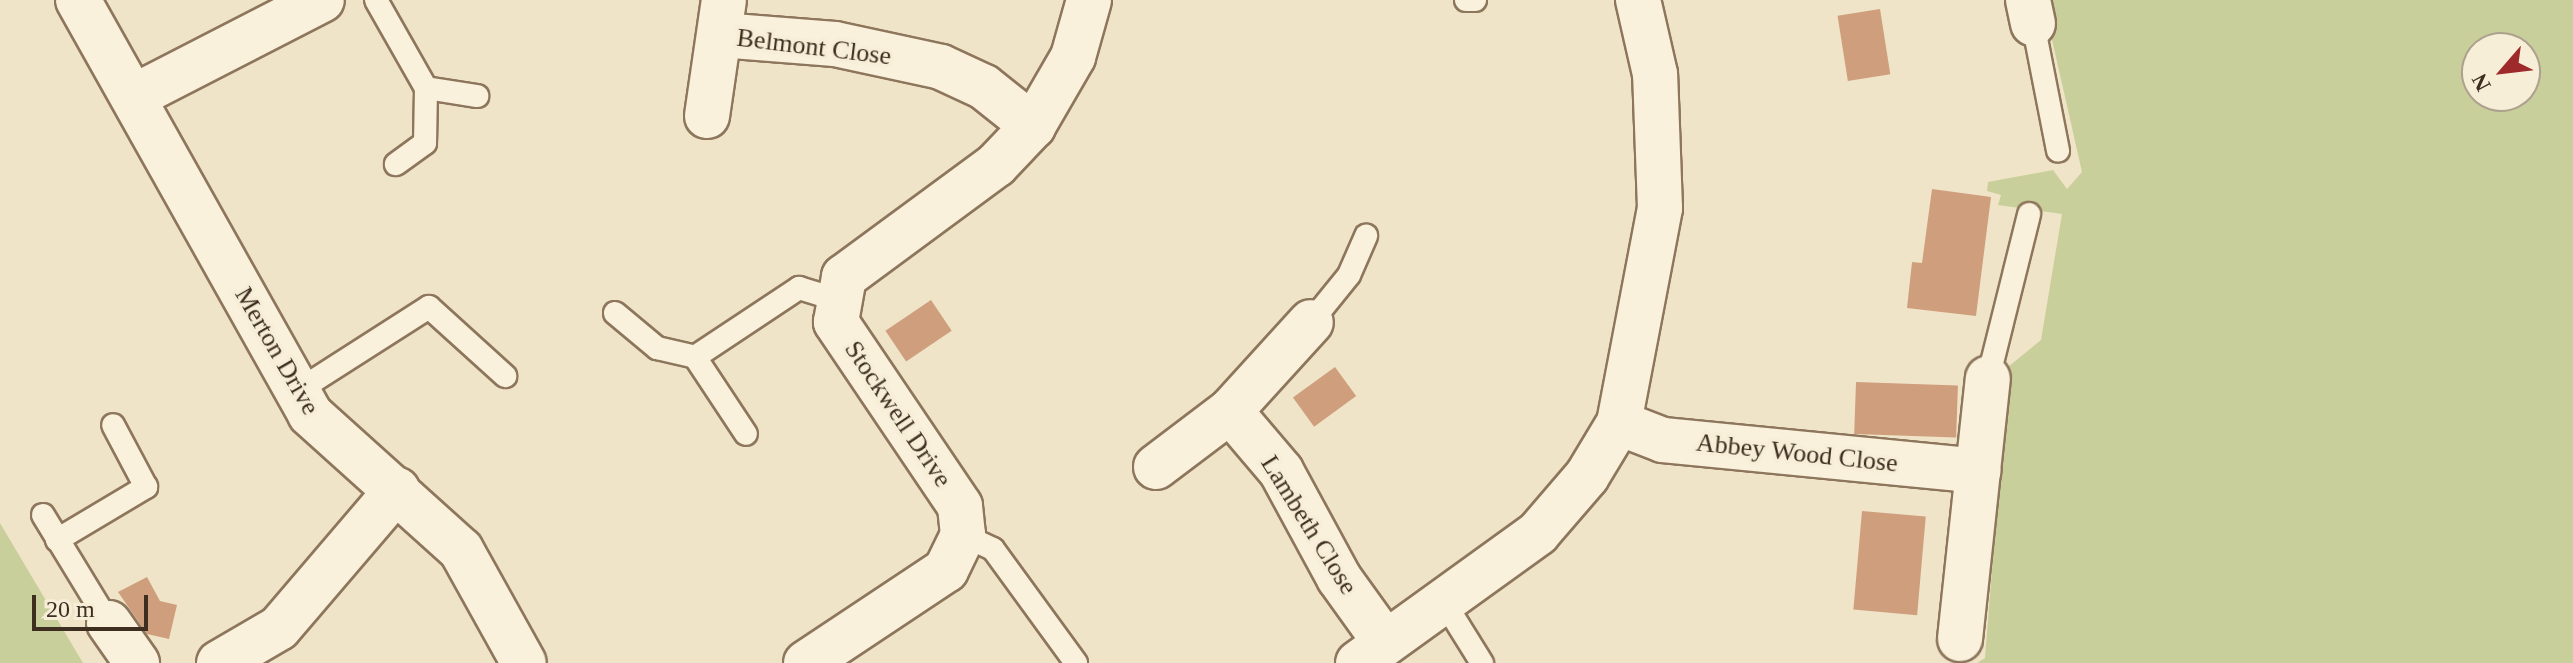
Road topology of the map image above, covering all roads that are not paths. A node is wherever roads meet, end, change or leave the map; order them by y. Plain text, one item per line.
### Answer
1 (78, 0) edge
2 (322, 0) edge
3 (376, 0) edge
4 (1089, 0) edge
5 (1466, 0) edge
6 (1475, 0) edge
7 (1638, 0) edge
8 (2031, 12) edge
9 (722, 17) edge
10 (426, 88) junction
11 (135, 96) junction
12 (477, 96) dead end
13 (707, 116) dead end
14 (1033, 126) junction
15 (2058, 151) dead end
16 (396, 164) dead end
17 (2029, 214) dead end
18 (1366, 236) dead end
19 (835, 299) junction
20 (615, 313) dead end
21 (1311, 322) joint
22 (695, 357) junction
23 (505, 376) dead end
24 (1988, 379) joint
25 (296, 392) junction
26 (1230, 411) junction
27 (1619, 423) junction
28 (113, 425) dead end
29 (746, 434) dead end
30 (1156, 467) dead end
31 (1978, 471) junction
32 (397, 490) junction
33 (43, 515) dead end
34 (963, 535) junction
35 (57, 540) junction
36 (1444, 602) junction
37 (109, 623) joint
38 (1957, 651) edge
39 (1371, 652) edge
40 (137, 663) edge
41 (219, 663) edge
42 (524, 663) edge
43 (806, 663) edge
44 (1076, 663) edge
45 (1482, 663) edge

1 - 11 street, Merton Drive
2 - 11 street
3 - 10 lane
4 - 14 street
5 - 6 lane
7 - 27 street
8 - 15 lane
9 - 13 street, Belmont Close
9 - 14 street, Belmont Close
10 - 12 lane
10 - 16 lane
11 - 25 street, Merton Drive
14 - 19 street
17 - 24 lane
18 - 21 lane
19 - 22 lane
19 - 34 street, Stockwell Drive
20 - 22 lane
21 - 26 street
22 - 29 lane
23 - 25 lane
24 - 31 street
25 - 32 street, Merton Drive
26 - 30 street
26 - 39 street, Lambeth Close
27 - 31 street, Abbey Wood Close
27 - 36 street
28 - 35 lane
31 - 38 street
32 - 41 street
32 - 42 street, Merton Drive
33 - 35 lane
34 - 43 street
34 - 44 lane
35 - 37 lane
36 - 39 street
36 - 45 lane
37 - 40 street

